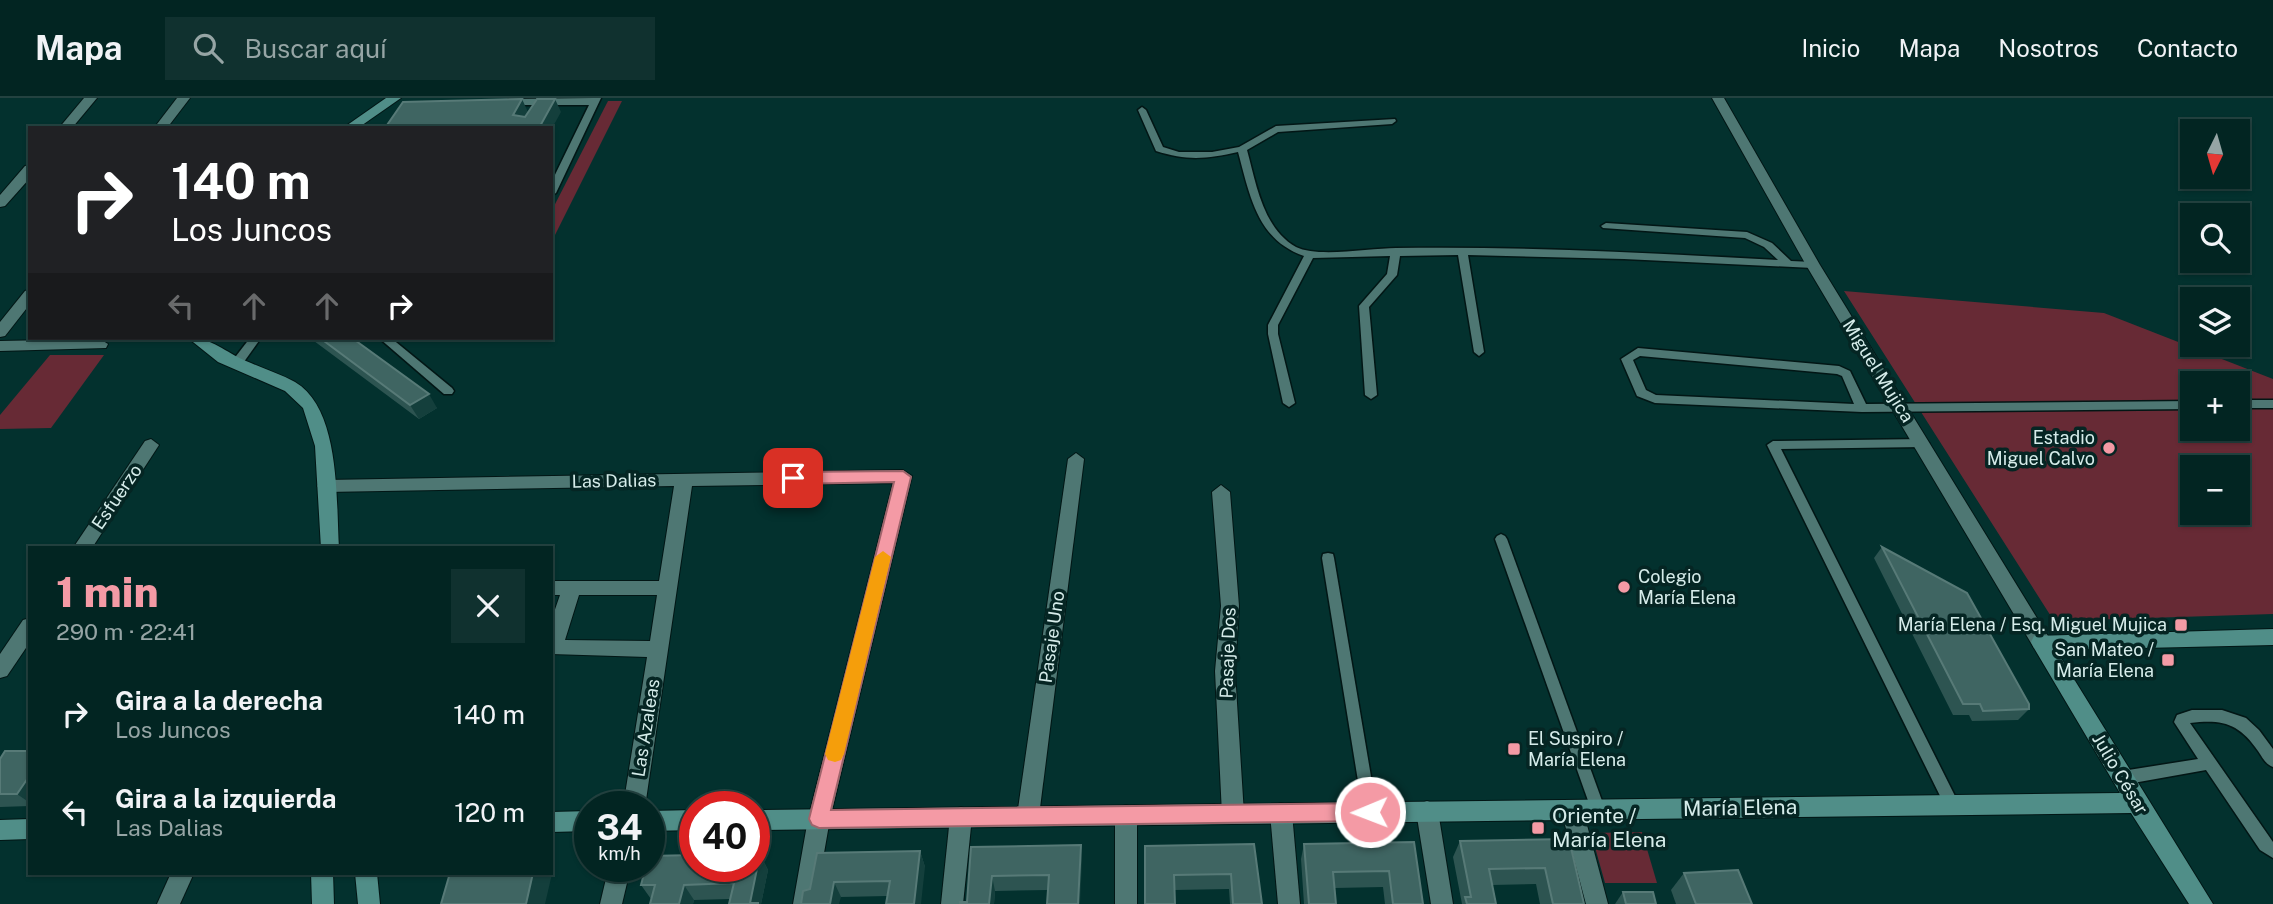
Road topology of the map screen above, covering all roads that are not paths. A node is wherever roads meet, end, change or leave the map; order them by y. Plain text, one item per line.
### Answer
1 (92, 98) edge
2 (184, 98) edge
3 (395, 98) edge
4 (1717, 98) edge
5 (597, 100) edge
6 (503, 102) edge
7 (1142, 110) dead end
8 (1392, 121) dead end
9 (67, 126) edge
10 (162, 126) edge
11 (352, 126) edge
12 (1242, 149) junction
13 (28, 171) edge
14 (553, 186) edge
15 (0, 202) edge
16 (1606, 226) dead end
17 (1396, 251) junction
18 (1463, 253) junction
19 (1310, 255) junction
20 (1789, 264) junction
21 (1813, 265) junction
22 (28, 296) edge
23 (0, 331) edge
24 (198, 340) edge
25 (254, 340) edge
26 (386, 340) edge
27 (100, 344) dead end
28 (0, 346) edge
29 (1479, 352) dead end
30 (237, 363) junction
31 (448, 391) dead end
32 (1371, 395) dead end
33 (1289, 403) dead end
34 (2250, 404) edge
35 (2273, 404) edge
36 (2180, 405) edge
37 (1862, 408) junction
38 (1901, 409) junction
39 (1923, 443) junction
40 (151, 445) dead end
41 (1076, 459) dead end
42 (684, 480) junction
43 (326, 486) junction
44 (1222, 492) dead end
45 (1501, 539) dead end
46 (83, 546) edge
47 (330, 546) edge
48 (1328, 558) dead end
49 (553, 588) edge
50 (572, 588) junction
51 (667, 588) junction
52 (28, 629) edge
53 (2273, 637) edge
54 (2041, 642) junction
55 (658, 649) junction
56 (0, 670) edge
57 (2273, 761) edge
58 (2210, 763) junction
59 (2122, 778) junction
60 (636, 791) edge
61 (2137, 803) junction
62 (1952, 805) junction
63 (1598, 809) junction
64 (1572, 810) junction
65 (1427, 811) junction
66 (1370, 812) junction
67 (1281, 813) junction
68 (1233, 814) junction
69 (1126, 815) junction
70 (1028, 816) junction
71 (961, 817) junction
72 (819, 819) junction
73 (770, 820) edge
74 (574, 821) edge
75 (553, 822) edge
76 (28, 829) edge
77 (0, 830) edge
78 (2273, 851) edge
79 (182, 875) edge
80 (322, 875) edge
81 (366, 875) edge
82 (616, 882) edge
83 (168, 904) edge
84 (323, 904) edge
85 (369, 904) edge
86 (611, 904) edge
87 (804, 904) edge
88 (952, 904) edge
89 (1126, 904) edge
90 (1289, 904) edge
91 (1442, 904) edge
92 (1597, 904) edge
93 (2202, 904) edge

1 - 9 street
2 - 10 street
3 - 11 street
4 - 21 street, Miguel Mujica
5 - 6 lane
5 - 14 lane
7 - 12 lane
8 - 12 lane
12 - 19 lane
13 - 15 street
16 - 20 lane
17 - 18 lane
17 - 19 lane
17 - 32 lane
18 - 20 lane
18 - 29 lane
19 - 33 lane
20 - 21 lane
21 - 38 street, Miguel Mujica
22 - 23 street
24 - 30 street
25 - 30 lane
26 - 31 lane
27 - 28 street
30 - 43 street
34 - 35 lane
36 - 38 lane
37 - 37 lane
37 - 38 lane
38 - 39 street, Miguel Mujica
39 - 54 street, Miguel Mujica
39 - 62 lane
40 - 46 street, Esfuerzo
41 - 70 street, Pasaje Uno
42 - 43 street, Las Dalias
42 - 51 street, Las Azaleas
42 - 72 street, Las Dalias
43 - 47 street
44 - 68 street, Pasaje Dos
45 - 63 lane
48 - 66 lane
49 - 50 street
50 - 51 street
50 - 55 street
51 - 55 street, Las Azaleas
52 - 56 street
53 - 54 street
54 - 59 street, Julio César
55 - 60 street, Las Azaleas
57 - 58 lane
58 - 59 lane
58 - 78 lane
59 - 61 street, Julio César
61 - 62 street, María Elena
61 - 93 street, Julio César
62 - 63 street, María Elena
63 - 64 street, María Elena
64 - 65 street, María Elena
64 - 92 street
65 - 66 street, María Elena
65 - 91 street
66 - 67 street, María Elena
67 - 68 street, María Elena
67 - 90 street
68 - 69 street, María Elena
69 - 70 street, María Elena
69 - 89 street
70 - 71 street, María Elena
71 - 72 street, María Elena
71 - 88 street
72 - 73 street, María Elena
72 - 87 street
74 - 75 street
76 - 77 street
79 - 83 street
80 - 84 street
81 - 85 street
82 - 86 street

